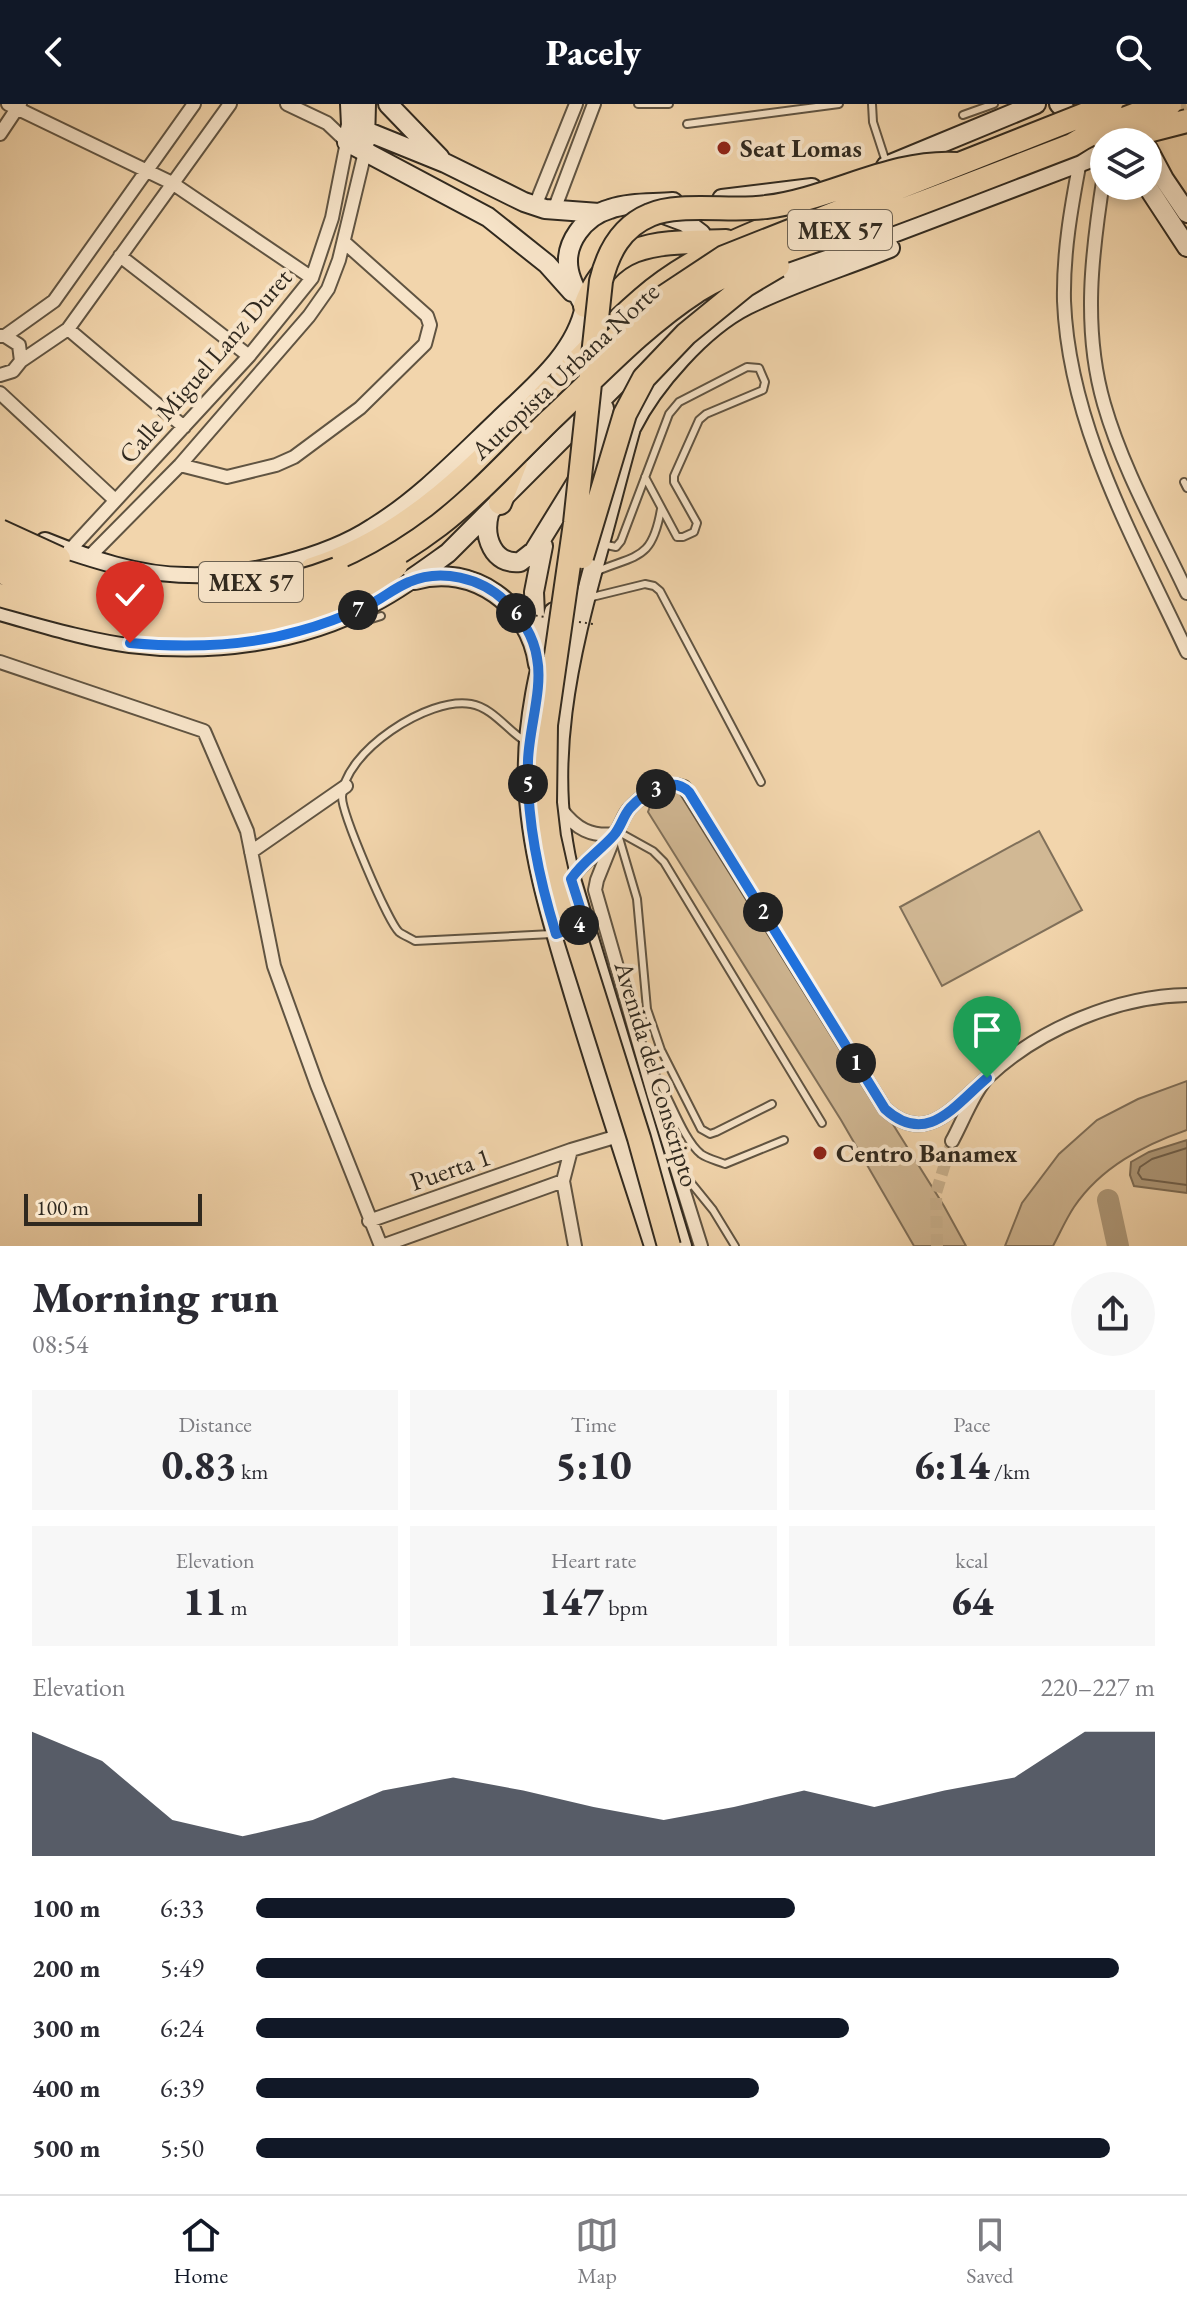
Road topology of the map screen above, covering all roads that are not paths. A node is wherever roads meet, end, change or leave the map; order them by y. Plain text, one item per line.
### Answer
1 (194, 104) edge
2 (230, 104) edge
3 (287, 104) edge
4 (350, 104) edge
5 (366, 104) edge
6 (388, 104) edge
7 (576, 104) edge
8 (594, 104) edge
9 (638, 104) edge
10 (669, 104) edge
11 (839, 104) edge
12 (872, 104) edge
13 (994, 104) edge
14 (1059, 104) edge
15 (1128, 104) edge
16 (1159, 104) edge
17 (1173, 104) edge
18 (15, 105) edge
19 (1101, 105) edge
20 (1039, 113) edge
21 (963, 115) dead end
22 (1187, 120) edge
23 (687, 124) dead end
24 (1114, 128) edge
25 (1139, 128) edge
26 (1152, 128) edge
27 (1157, 128) edge
28 (1187, 129) edge
29 (354, 133) junction
30 (0, 134) edge
31 (1162, 139) edge
32 (1090, 147) edge
33 (365, 152) junction
34 (1090, 154) edge
35 (1066, 156) junction
36 (445, 163) junction
37 (957, 164) junction
38 (887, 165) junction
39 (149, 170) junction
40 (1162, 170) edge
41 (172, 183) junction
42 (1090, 184) edge
43 (1075, 188) junction
44 (1101, 200) edge
45 (1156, 200) edge
46 (638, 205) junction
47 (535, 206) junction
48 (965, 206) junction
49 (554, 210) junction
50 (599, 213) junction
51 (1187, 213) edge
52 (864, 224) junction
53 (701, 234) dead end
54 (736, 241) junction
55 (344, 242) junction
56 (1187, 247) edge
57 (120, 256) junction
58 (312, 278) junction
59 (589, 314) junction
60 (68, 329) junction
61 (2, 336) edge
62 (249, 356) junction
63 (21, 361) junction
64 (0, 375) edge
65 (0, 393) edge
66 (604, 408) dead end
67 (184, 427) junction
68 (598, 448) junction
69 (516, 462) junction
70 (180, 465) junction
71 (1131, 475) junction
72 (645, 477) junction
73 (1111, 488) junction
74 (115, 500) junction
75 (662, 507) junction
76 (495, 508) junction
77 (0, 524) edge
78 (549, 528) junction
79 (0, 531) edge
80 (420, 539) junction
81 (0, 541) edge
82 (600, 543) junction
83 (0, 550) edge
84 (68, 552) junction
85 (89, 568) junction
86 (0, 572) edge
87 (592, 574) junction
88 (408, 582) junction
89 (0, 584) edge
90 (1187, 593) edge
91 (0, 595) edge
92 (585, 599) junction
93 (0, 611) edge
94 (381, 616) dead end
95 (335, 619) junction
96 (1187, 652) edge
97 (0, 662) edge
98 (538, 664) junction
99 (563, 707) junction
100 (549, 729) junction
101 (529, 743) junction
102 (761, 782) dead end
103 (346, 786) junction
104 (558, 805) junction
105 (616, 832) junction
106 (251, 852) junction
107 (566, 857) junction
108 (571, 879) junction
109 (585, 923) junction
110 (556, 934) junction
111 (1187, 995) edge
112 (645, 998) junction
113 (627, 1002) junction
114 (642, 1055) junction
115 (987, 1078) junction
116 (772, 1104) dead end
117 (822, 1123) dead end
118 (655, 1126) junction
119 (610, 1139) junction
120 (784, 1140) dead end
121 (952, 1141) tunnel mouth
122 (571, 1150) junction
123 (675, 1164) junction
124 (563, 1181) junction
125 (369, 1221) junction
126 (381, 1246) edge
127 (575, 1246) edge
128 (654, 1246) edge
129 (669, 1246) edge
130 (682, 1246) edge
131 (701, 1246) edge
132 (735, 1246) edge

1 - 39 street
2 - 41 street
3 - 29 street
4 - 29 main road
5 - 29 main road
6 - 36 main road
7 - 47 street
8 - 49 street
9 - 10 lane
11 - 23 lane
12 - 38 lane
13 - 21 lane
14 - 35 main road
15 - 25 main road
16 - 26 main road
17 - 22 main road
17 - 35 highway, Autopista Urbana Norte, bridge
18 - 30 street
18 - 39 street
19 - 24 main road
19 - 35 main road
19 - 37 highway, Autopista Urbana Norte, bridge
20 - 38 main road
20 - 54 highway, MEX 57
22 - 27 highway, bridge
28 - 31 main road
29 - 33 main road
29 - 36 main road
29 - 58 street, Calle Miguel Lanz Duret
32 - 35 highway, bridge
33 - 55 street, Calle Miguel Lanz Duret
33 - 59 main road
34 - 35 main road
35 - 43 street
35 - 48 main road
35 - 52 highway, Autopista Urbana Norte, bridge
35 - 69 highway, MEX 57
36 - 47 main road
37 - 85 highway, Autopista Urbana Norte, bridge
37 - 129 highway, bridge
38 - 46 main road
39 - 41 street
39 - 61 street
40 - 51 main road
41 - 57 street
41 - 58 street
42 - 43 street
43 - 73 street
44 - 71 street
45 - 56 main road
46 - 50 main road
46 - 53 main road
47 - 49 main road
48 - 76 main road
48 - 82 main road, Avenida del Conscripto
49 - 50 main road
50 - 59 main road
52 - 80 highway, Autopista Urbana Norte, bridge
52 - 100 highway, bridge
54 - 59 highway
54 - 81 highway, MEX 57
55 - 70 street, Calle Miguel Lanz Duret
55 - 70 street
57 - 60 street
57 - 62 street
58 - 62 street, Calle Miguel Lanz Duret
59 - 85 main road
60 - 63 street
60 - 67 street
61 - 63 street
62 - 67 street, Calle Miguel Lanz Duret
63 - 64 street
65 - 74 street
66 - 68 main road, Avenida del Conscripto
67 - 74 street, Calle Miguel Lanz Duret
68 - 78 main road
68 - 98 main road, Avenida del Conscripto
69 - 76 highway
69 - 89 highway, MEX 57
70 - 85 street, Calle Miguel Lanz Duret
71 - 73 street
71 - 90 street
72 - 75 lane
72 - 75 lane
72 - 82 lane
73 - 96 street
74 - 84 street, Calle Miguel Lanz Duret
75 - 87 lane
76 - 78 main road
76 - 88 main road
77 - 84 main road
78 - 98 main road
79 - 85 highway, bridge
80 - 86 highway, Autopista Urbana Norte, bridge
80 - 91 highway, bridge
82 - 87 main road, Avenida del Conscripto
83 - 85 highway, Autopista Urbana Norte, bridge
84 - 85 main road
87 - 92 main road, Avenida del Conscripto
88 - 95 main road
88 - 98 main road
92 - 99 main road, Avenida del Conscripto
92 - 102 lane
93 - 95 main road
94 - 95 lane
97 - 106 street
98 - 101 main road, Avenida del Conscripto
99 - 100 main road
99 - 104 main road, Avenida del Conscripto
100 - 107 highway
101 - 103 lane
101 - 110 main road, Avenida del Conscripto
103 - 106 street
103 - 110 lane
104 - 105 street
104 - 107 main road, Avenida del Conscripto
105 - 108 street
105 - 112 lane
105 - 113 street
105 - 115 street
105 - 117 lane
106 - 125 street
107 - 108 main road, Avenida del Conscripto
108 - 109 main road, Avenida del Conscripto
109 - 110 lane
109 - 118 main road, Avenida del Conscripto
110 - 119 main road, Avenida del Conscripto
111 - 115 street
112 - 113 lane
112 - 116 lane
113 - 114 street
114 - 118 street
114 - 120 lane
115 - 121 street
118 - 119 street, Puerta 1
118 - 123 street
118 - 130 main road, Avenida del Conscripto
119 - 122 street, Puerta 1
119 - 128 main road, Avenida del Conscripto
122 - 124 street
122 - 125 street, Puerta 1
123 - 131 street
123 - 132 lane
124 - 126 street, Puerta 1
124 - 127 street
125 - 126 street, Puerta 1

